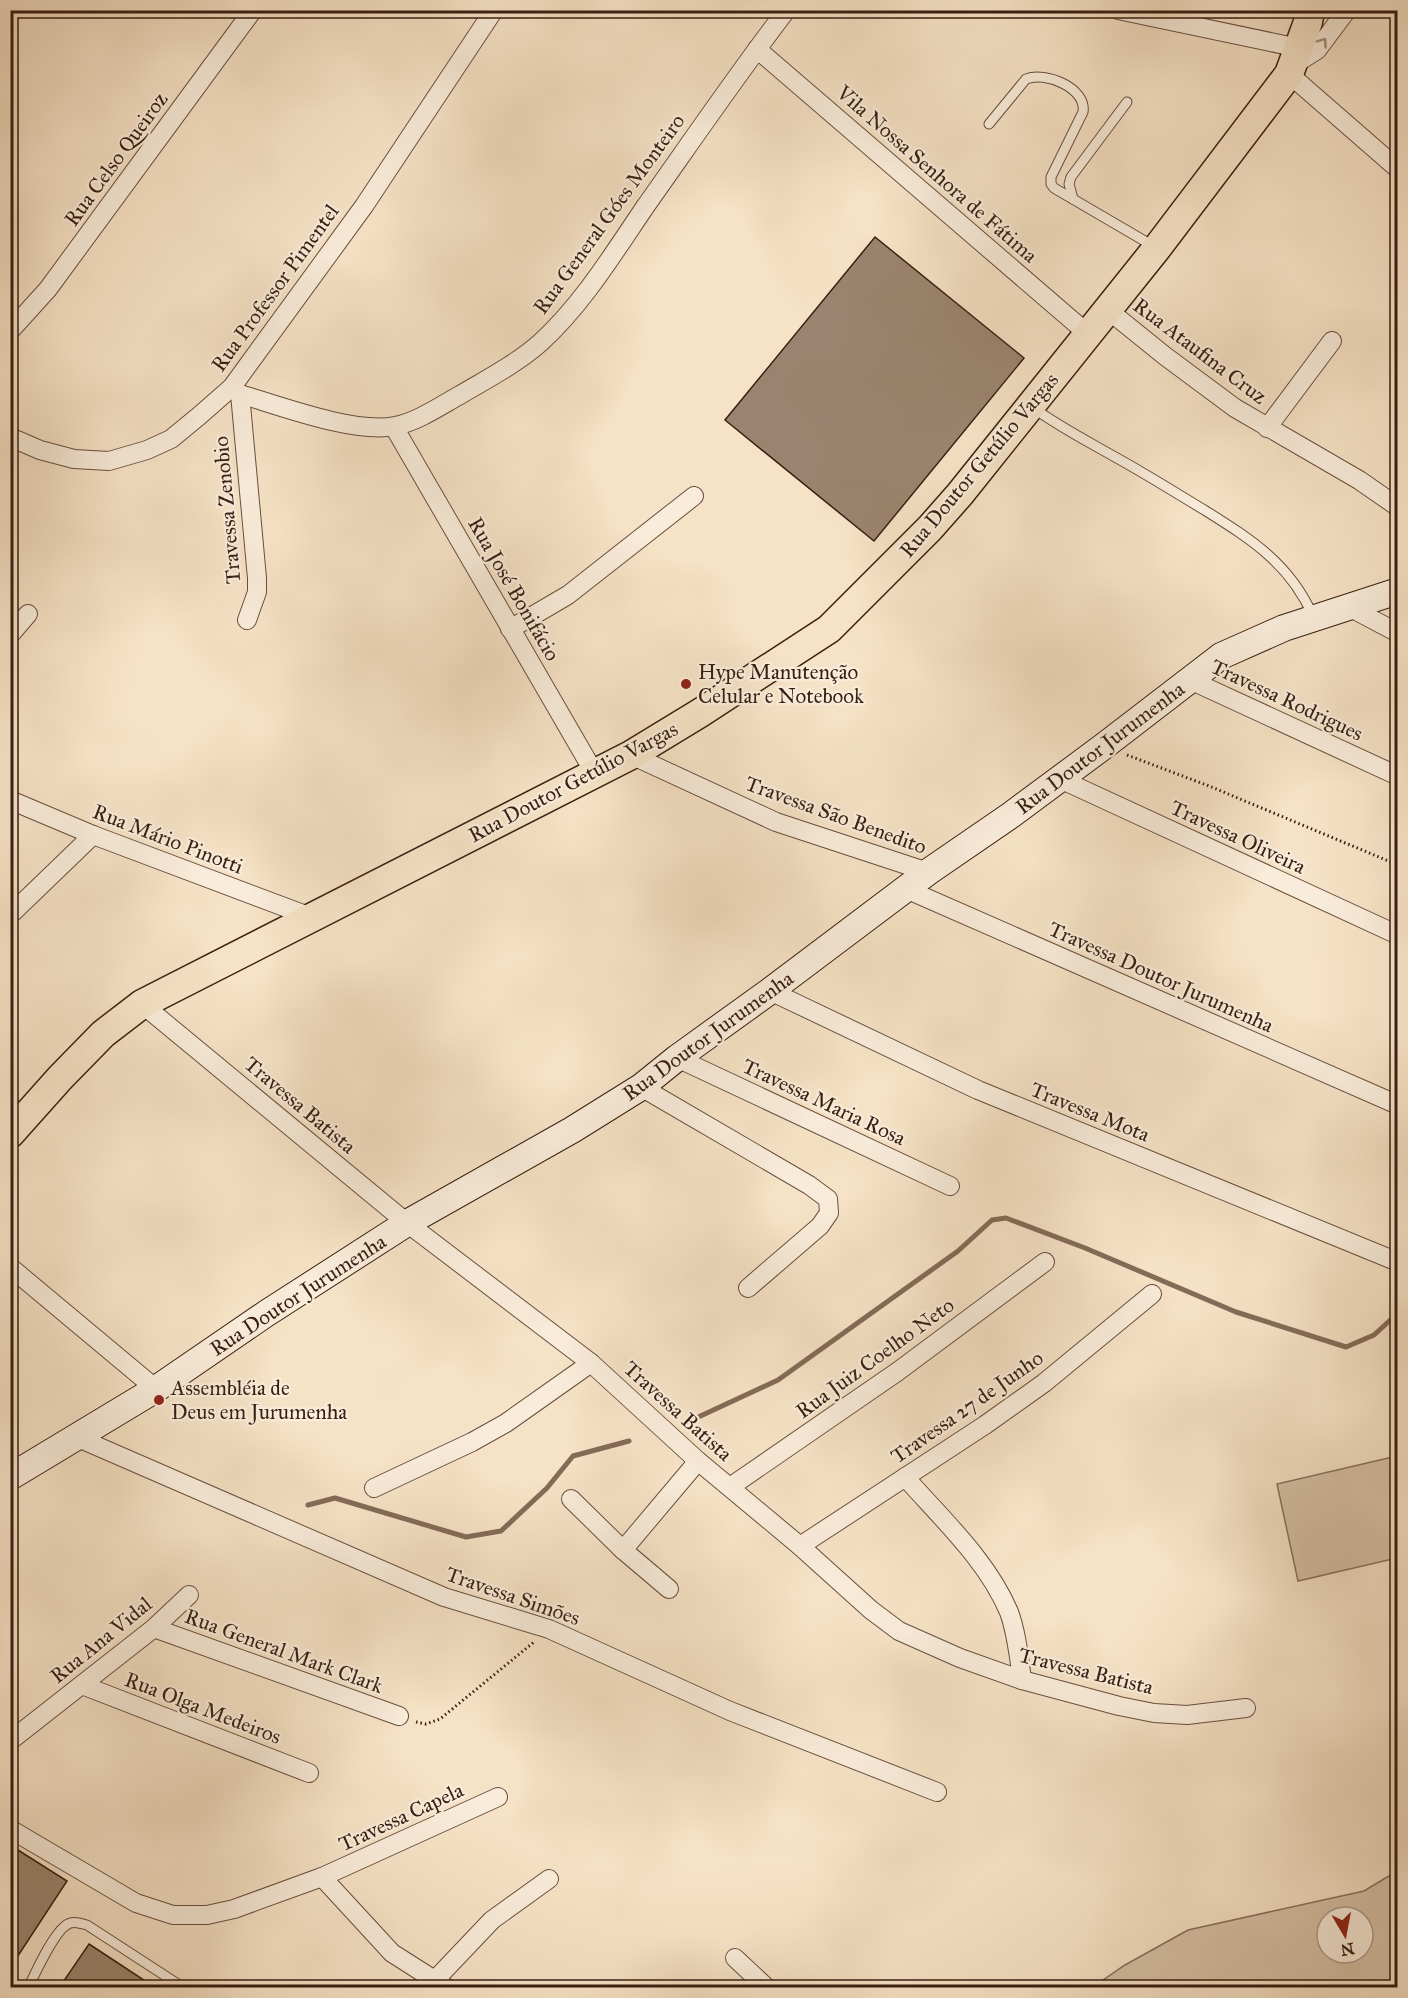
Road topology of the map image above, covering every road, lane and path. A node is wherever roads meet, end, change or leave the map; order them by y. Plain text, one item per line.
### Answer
1 (253, 10) edge
2 (494, 10) edge
3 (1118, 10) edge
4 (1310, 10) edge
5 (1347, 10) edge
6 (785, 12) dead end
7 (757, 49) junction
8 (1294, 63) junction
9 (1127, 102) dead end
10 (989, 124) dead end
11 (1398, 169) edge
12 (1073, 199) junction
13 (1157, 248) junction
14 (1108, 310) junction
15 (10, 331) edge
16 (1088, 334) junction
17 (1332, 341) dead end
18 (236, 390) junction
19 (1032, 406) junction
20 (394, 427) junction
21 (1267, 428) junction
22 (10, 437) edge
23 (694, 496) dead end
24 (1398, 507) edge
25 (1398, 591) edge
26 (1349, 607) junction
27 (28, 614) dead end
28 (1314, 618) junction
29 (248, 620) dead end
30 (510, 629) junction
31 (1398, 633) edge
32 (10, 635) edge
33 (1190, 680) junction
34 (1104, 746) junction
35 (631, 755) junction
36 (595, 774) junction
37 (1398, 776) edge
38 (1060, 779) junction
39 (10, 800) edge
40 (93, 835) junction
41 (1398, 865) edge
42 (928, 872) junction
43 (906, 889) junction
44 (10, 915) edge
45 (311, 917) junction
46 (1398, 935) edge
47 (770, 991) junction
48 (142, 1004) junction
49 (678, 1058) junction
50 (641, 1087) junction
51 (1398, 1106) edge
52 (10, 1134) edge
53 (950, 1186) dead end
54 (407, 1223) junction
55 (1045, 1262) dead end
56 (1398, 1262) edge
57 (10, 1267) edge
58 (748, 1288) dead end
59 (1152, 1294) dead end
60 (591, 1363) junction
61 (156, 1389) junction
62 (75, 1437) junction
63 (698, 1461) junction
64 (10, 1477) edge
65 (905, 1477) junction
66 (730, 1487) junction
67 (374, 1488) dead end
68 (571, 1499) dead end
69 (800, 1546) junction
70 (623, 1550) junction
71 (669, 1589) dead end
72 (189, 1595) dead end
73 (154, 1628) junction
74 (549, 1629) junction
75 (1022, 1680) junction
76 (82, 1685) junction
77 (1245, 1708) dead end
78 (399, 1716) joint
79 (10, 1741) edge
80 (309, 1773) dead end
81 (937, 1792) dead end
82 (498, 1797) dead end
83 (10, 1829) edge
84 (322, 1877) junction
85 (549, 1879) dead end
86 (735, 1958) dead end
87 (441, 1984) edge
88 (28, 1988) edge
89 (184, 1988) edge
90 (768, 1988) edge

1 - 15 street, Rua Celso Queiroz
2 - 18 street, Rua Professor Pimentel
3 - 8 street
4 - 8 main road, Rua Doutor Getúlio Vargas
8 -> 5 street, Rua Doutor Getúlio Vargas
6 - 7 street, Rua General Góes Monteiro
7 - 16 street, Vila Nossa Senhora de Fátima
7 - 20 street, Rua General Góes Monteiro
8 - 11 street
8 - 13 main road, Rua Doutor Getúlio Vargas
9 - 12 lane
10 - 12 lane
12 - 13 lane
13 - 14 main road, Rua Doutor Getúlio Vargas
14 - 16 main road, Rua Doutor Getúlio Vargas
14 - 21 street, Rua Ataufina Cruz
16 - 19 main road, Rua Doutor Getúlio Vargas
17 - 21 street, Rua Ataufina Cruz
18 - 20 street, Rua General Góes Monteiro
18 - 22 street, Rua Professor Pimentel
18 - 29 street, Travessa Zenobio
19 - 28 lane
19 - 35 main road, Rua Doutor Getúlio Vargas
20 - 30 street, Rua José Bonifácio
21 - 24 street, Rua Ataufina Cruz
23 - 30 street
25 - 26 main road, Rua Doutor Jurumenha
26 - 28 main road, Rua Doutor Jurumenha
26 - 31 street
27 - 32 street
28 - 33 main road, Rua Doutor Jurumenha
30 - 36 street, Rua José Bonifácio
33 - 34 main road, Rua Doutor Jurumenha
33 - 37 street, Travessa Rodrigues
34 - 38 main road, Rua Doutor Jurumenha
34 - 41 path
35 - 36 main road, Rua Doutor Getúlio Vargas
35 - 42 street, Travessa São Benedito
36 - 45 main road, Rua Doutor Getúlio Vargas
38 - 42 main road, Rua Doutor Jurumenha
38 - 46 street, Travessa Oliveira
39 - 40 street, Rua Mário Pinotti
40 - 44 street
40 - 45 street, Rua Mário Pinotti
42 - 43 main road, Rua Doutor Jurumenha
43 - 47 main road, Rua Doutor Jurumenha
43 - 51 street, Travessa Doutor Jurumenha
45 - 48 main road, Rua Doutor Getúlio Vargas
47 - 49 main road, Rua Doutor Jurumenha
47 - 56 street, Travessa Mota
48 - 52 main road, Rua Doutor Getúlio Vargas
48 - 54 street, Travessa Batista
49 - 50 main road, Rua Doutor Jurumenha
49 - 53 street, Travessa Maria Rosa
50 - 54 main road, Rua Doutor Jurumenha
50 - 58 street
54 - 60 street, Travessa Batista
54 - 61 main road, Rua Doutor Jurumenha
55 - 66 street, Rua Juiz Coelho Neto
57 - 61 street
59 - 65 street, Travessa 27 de Junho
60 - 63 street, Travessa Batista
60 - 67 street
61 - 62 main road, Rua Doutor Jurumenha
62 - 64 main road, Rua Doutor Jurumenha
62 - 74 street, Travessa Simões
63 - 66 street, Travessa Batista
63 - 70 street
65 - 69 street, Travessa 27 de Junho
65 - 75 street
66 - 69 street, Travessa Batista
68 - 70 street
69 - 75 street, Travessa Batista
70 - 71 street
72 - 73 street, Rua Ana Vidal
73 - 76 street, Rua Ana Vidal
73 - 78 street, Rua General Mark Clark
74 - 78 path
74 - 81 street, Travessa Simões
75 - 77 street, Travessa Batista
76 - 79 street, Rua Ana Vidal
76 - 80 street, Rua Olga Medeiros
82 - 84 street, Travessa Capela
83 - 84 street, Travessa Capela
84 - 87 street, Travessa Capela
85 - 87 street, Travessa Capela
86 - 90 street
88 - 89 lane

